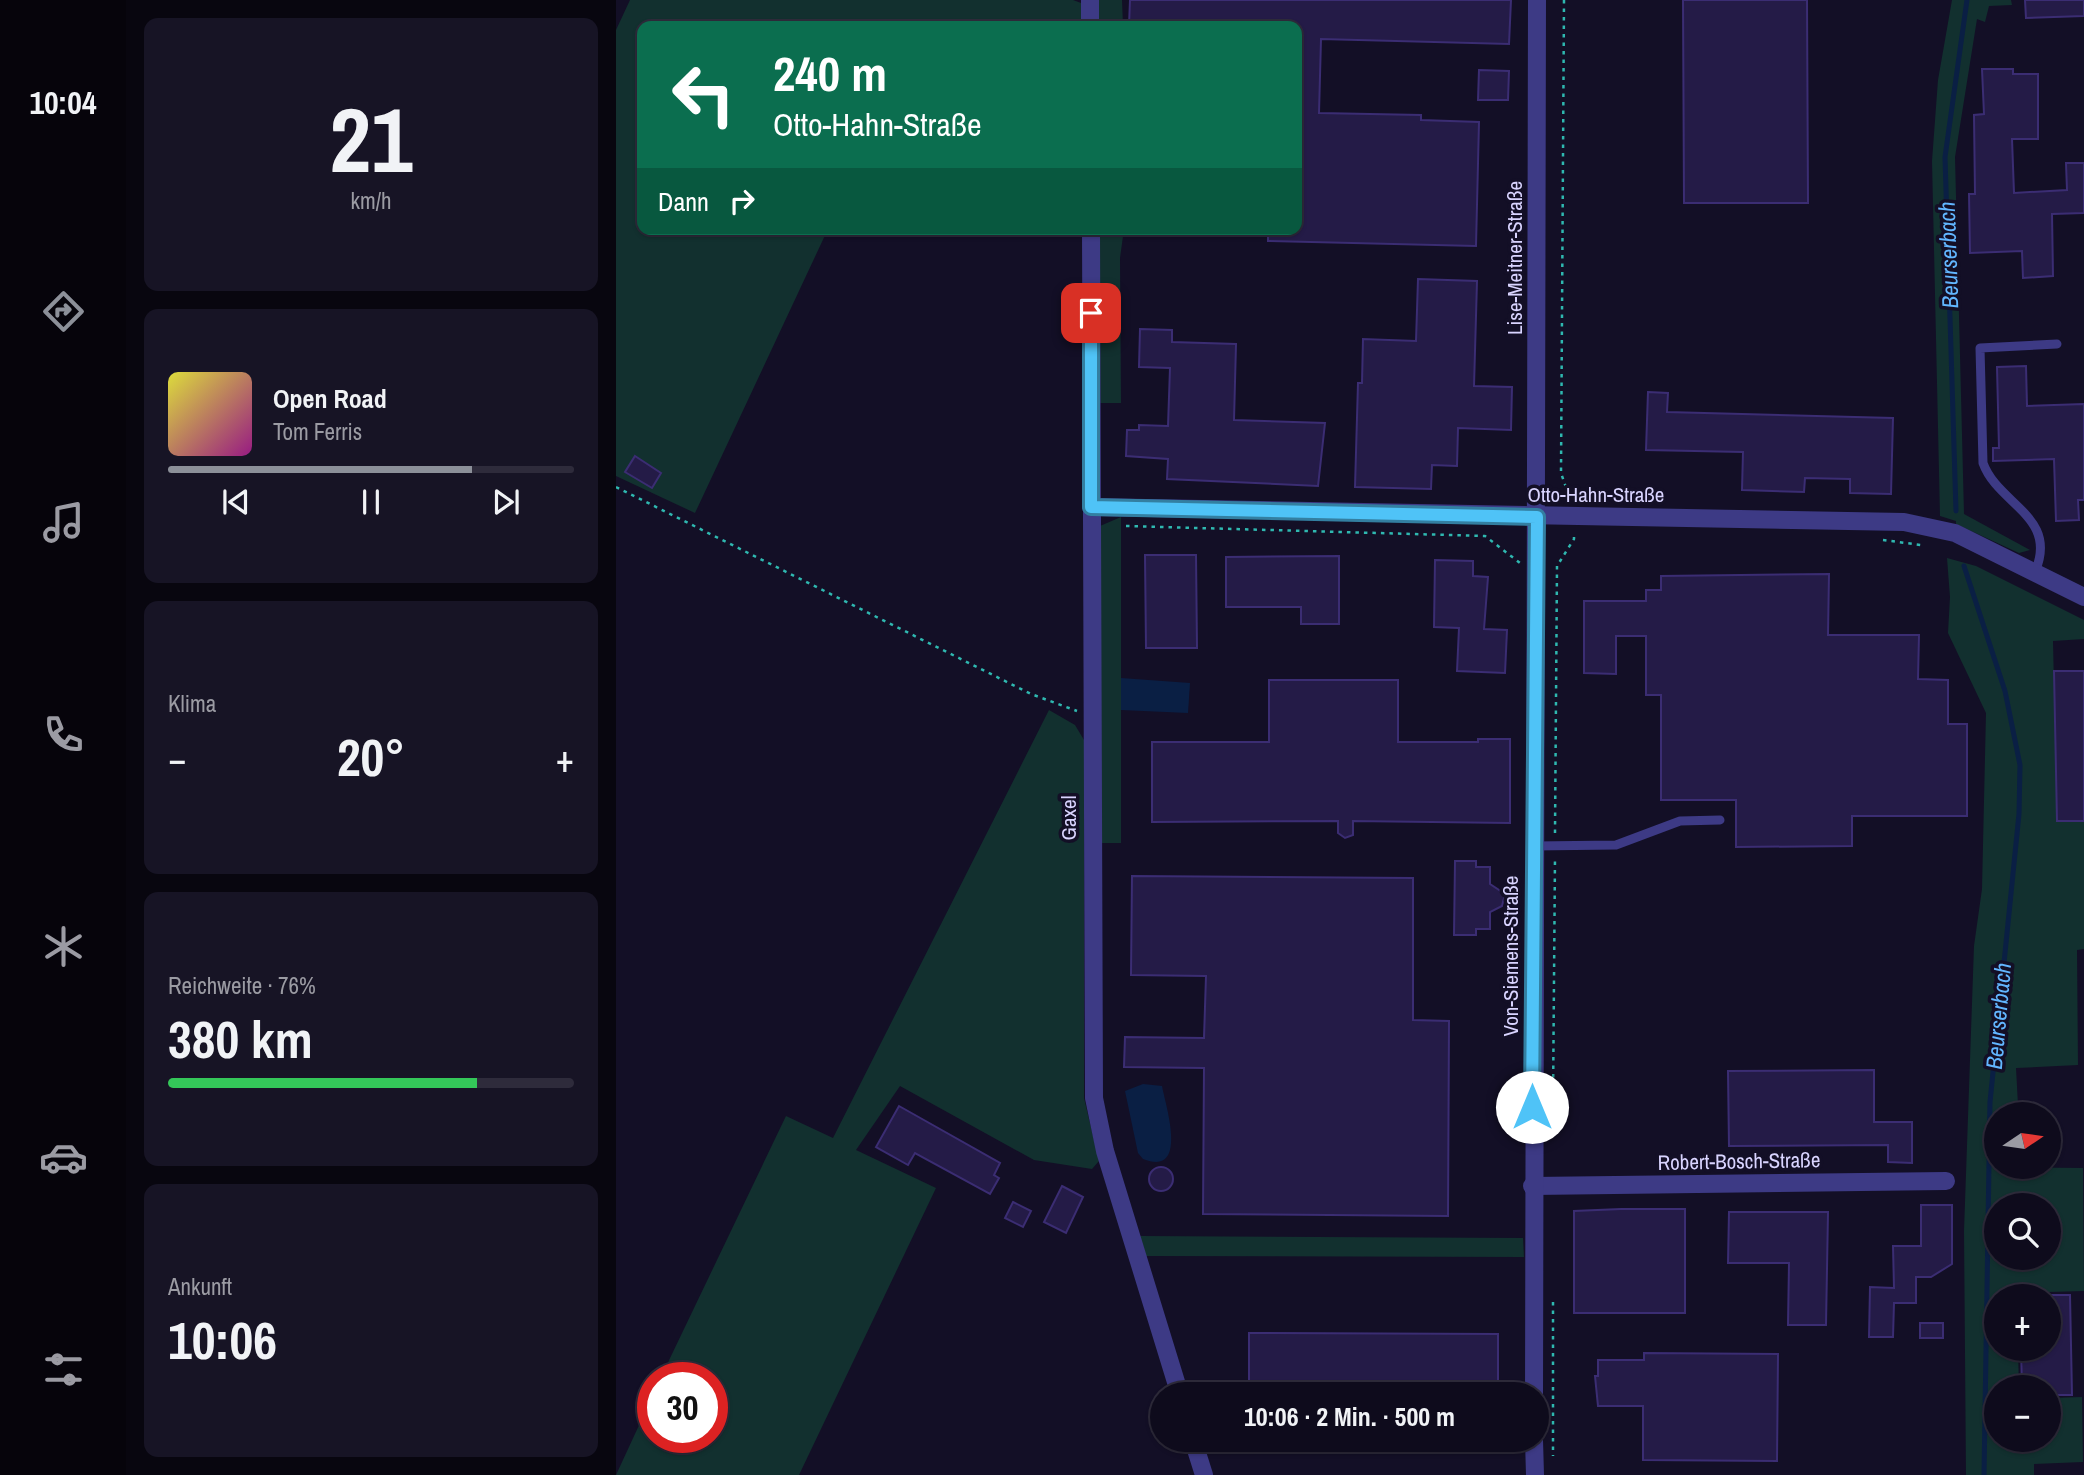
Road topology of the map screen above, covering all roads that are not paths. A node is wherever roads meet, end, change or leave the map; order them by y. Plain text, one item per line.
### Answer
1 (1090, 0) edge
2 (1537, 0) edge
3 (1090, 21) edge
4 (1091, 235) edge
5 (2057, 344) dead end
6 (1100, 508) junction
7 (1537, 517) junction
8 (2035, 572) junction
9 (2084, 597) edge
10 (1720, 820) dead end
11 (1533, 846) junction
12 (1946, 1181) dead end
13 (1532, 1186) junction
14 (1176, 1382) edge
15 (1534, 1382) edge
16 (1197, 1452) edge
17 (1534, 1452) edge
18 (1204, 1475) edge
19 (1535, 1475) edge

1 - 3 street
2 - 7 street, Lise-Meitner-Straße
4 - 6 street, Gaxel
5 - 8 lane
6 - 7 street, Otto-Hahn-Straße
6 - 14 street, Gaxel
7 - 8 street, Otto-Hahn-Straße
7 - 11 street, Von-Siemens-Straße
8 - 9 street, Otto-Hahn-Straße
10 - 11 lane
11 - 13 street, Von-Siemens-Straße
12 - 13 street, Robert-Bosch-Straße
13 - 15 street, Von-Siemens-Straße
16 - 18 street
17 - 19 street

